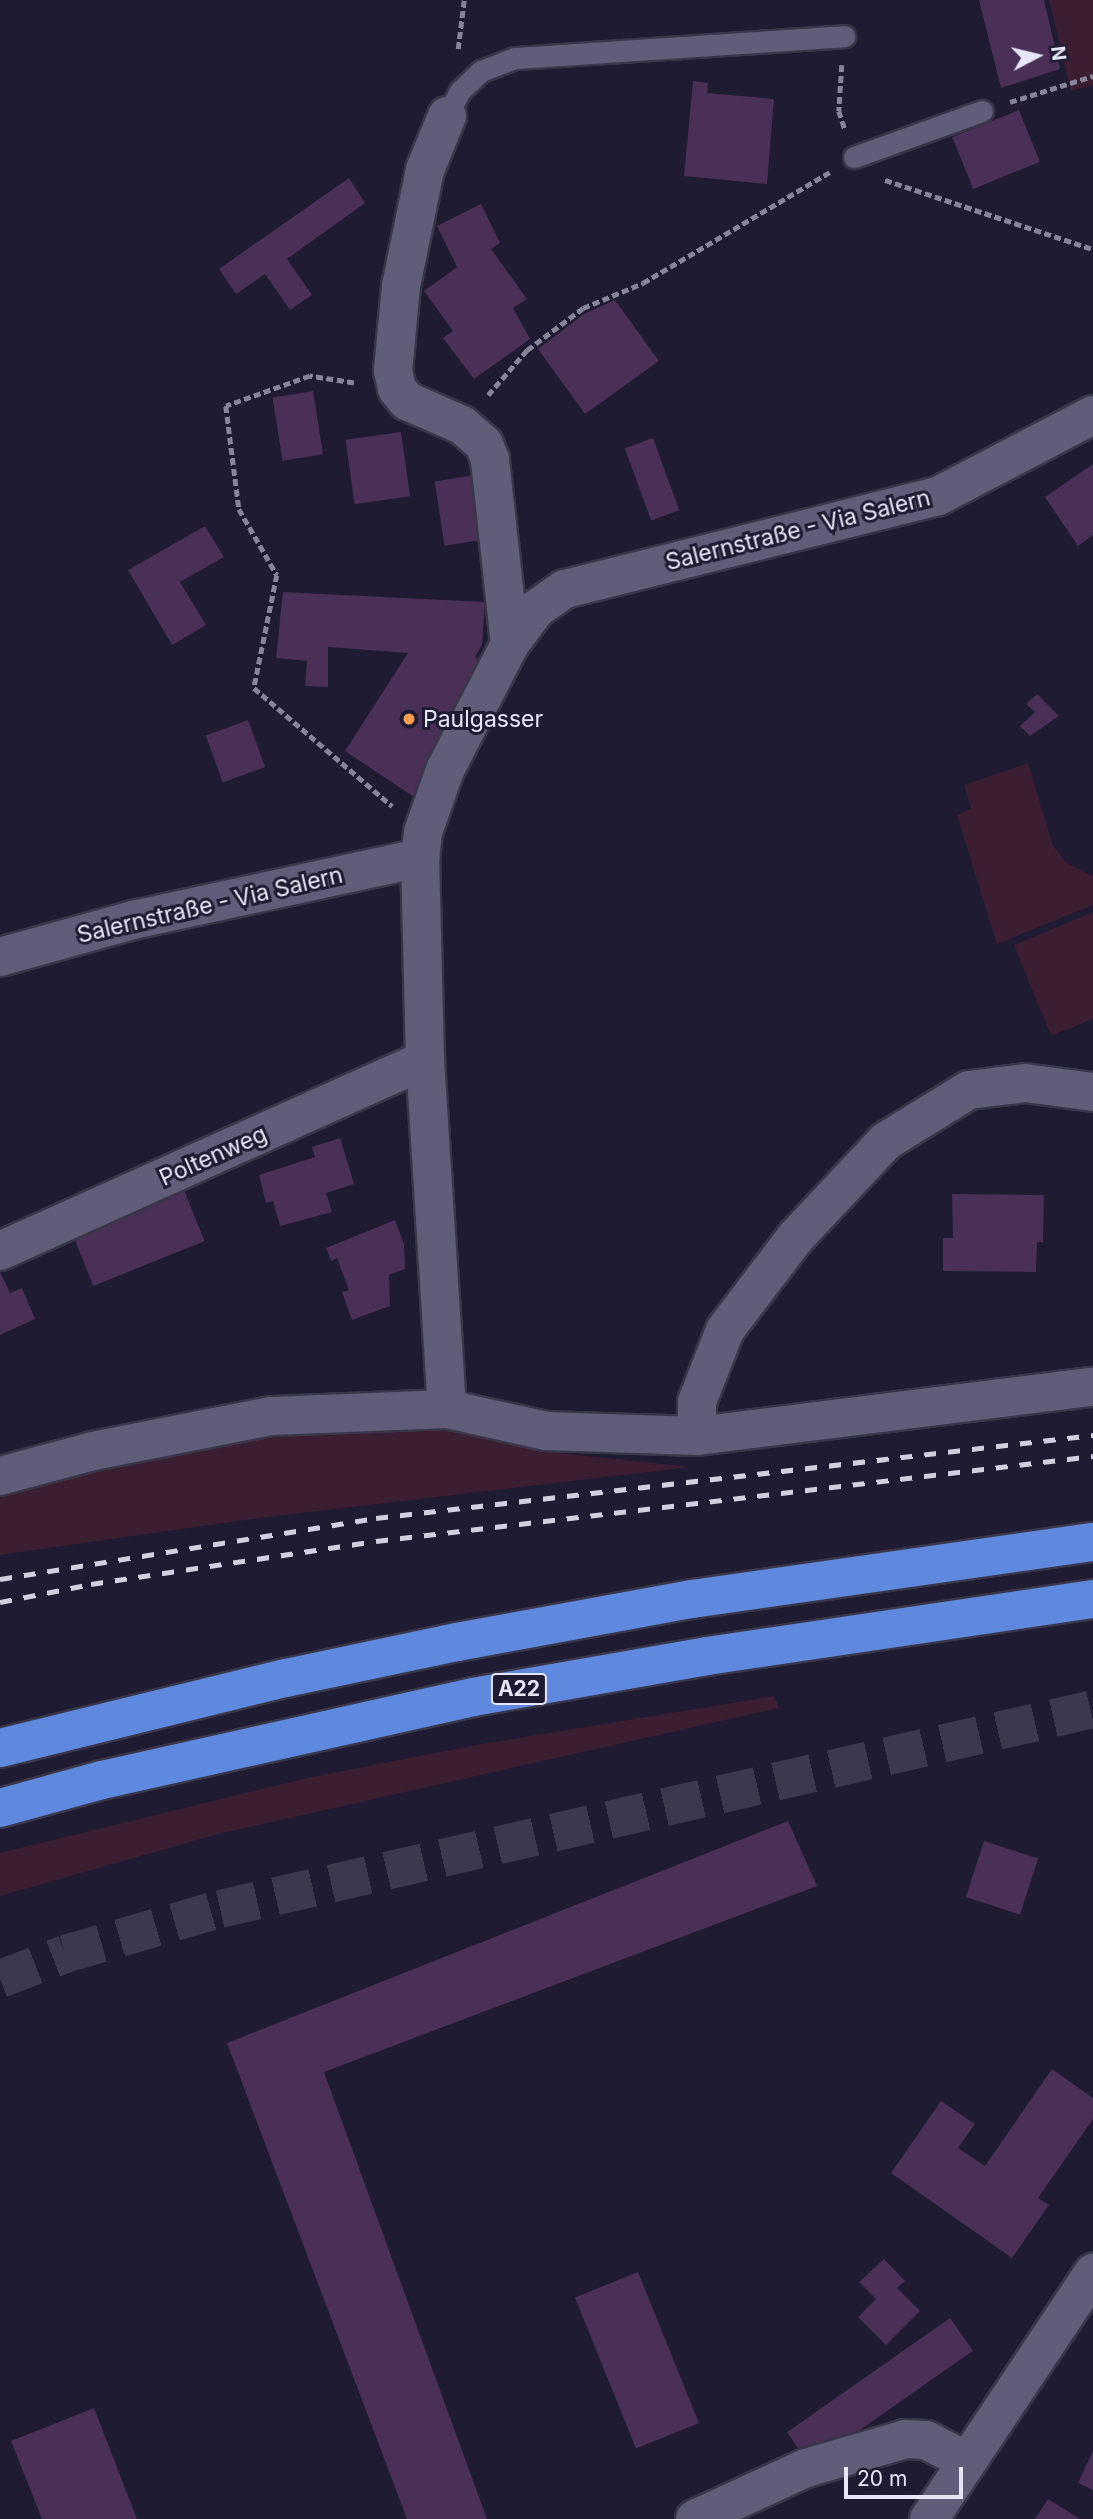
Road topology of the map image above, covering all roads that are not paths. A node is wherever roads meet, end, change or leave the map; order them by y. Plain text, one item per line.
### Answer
1 (844, 36) road end
2 (982, 111) road end
3 (447, 116) joint
4 (854, 157) road end
5 (1093, 415) edge
6 (501, 566) junction
7 (565, 589) junction
8 (510, 645) junction
9 (421, 845) junction
10 (0, 957) edge
11 (425, 1060) junction
12 (1093, 1091) edge
13 (0, 1251) edge
14 (1093, 1387) edge
15 (447, 1409) junction
16 (697, 1436) junction
17 (0, 1476) edge
18 (1093, 1542) edge
19 (1093, 1599) edge
20 (0, 1748) edge
21 (0, 1808) edge
22 (1093, 2273) edge
23 (965, 2460) junction
24 (695, 2519) edge
25 (929, 2519) edge

1 - 3 lane
2 - 4 lane
3 - 6 street
5 - 7 street, Salernstraße - Via Salern
6 - 7 street
6 - 8 street
7 - 8 street, Salernstraße - Via Salern
8 - 9 street, Salernstraße - Via Salern
9 - 10 street, Salernstraße - Via Salern
9 - 11 street
11 - 13 street, Poltenweg
11 - 15 street
12 - 16 street
14 - 16 street
15 - 16 street
15 - 17 street
18 - 20 highway
19 - 21 highway, A22
22 - 23 street
23 - 24 street
23 - 25 street

